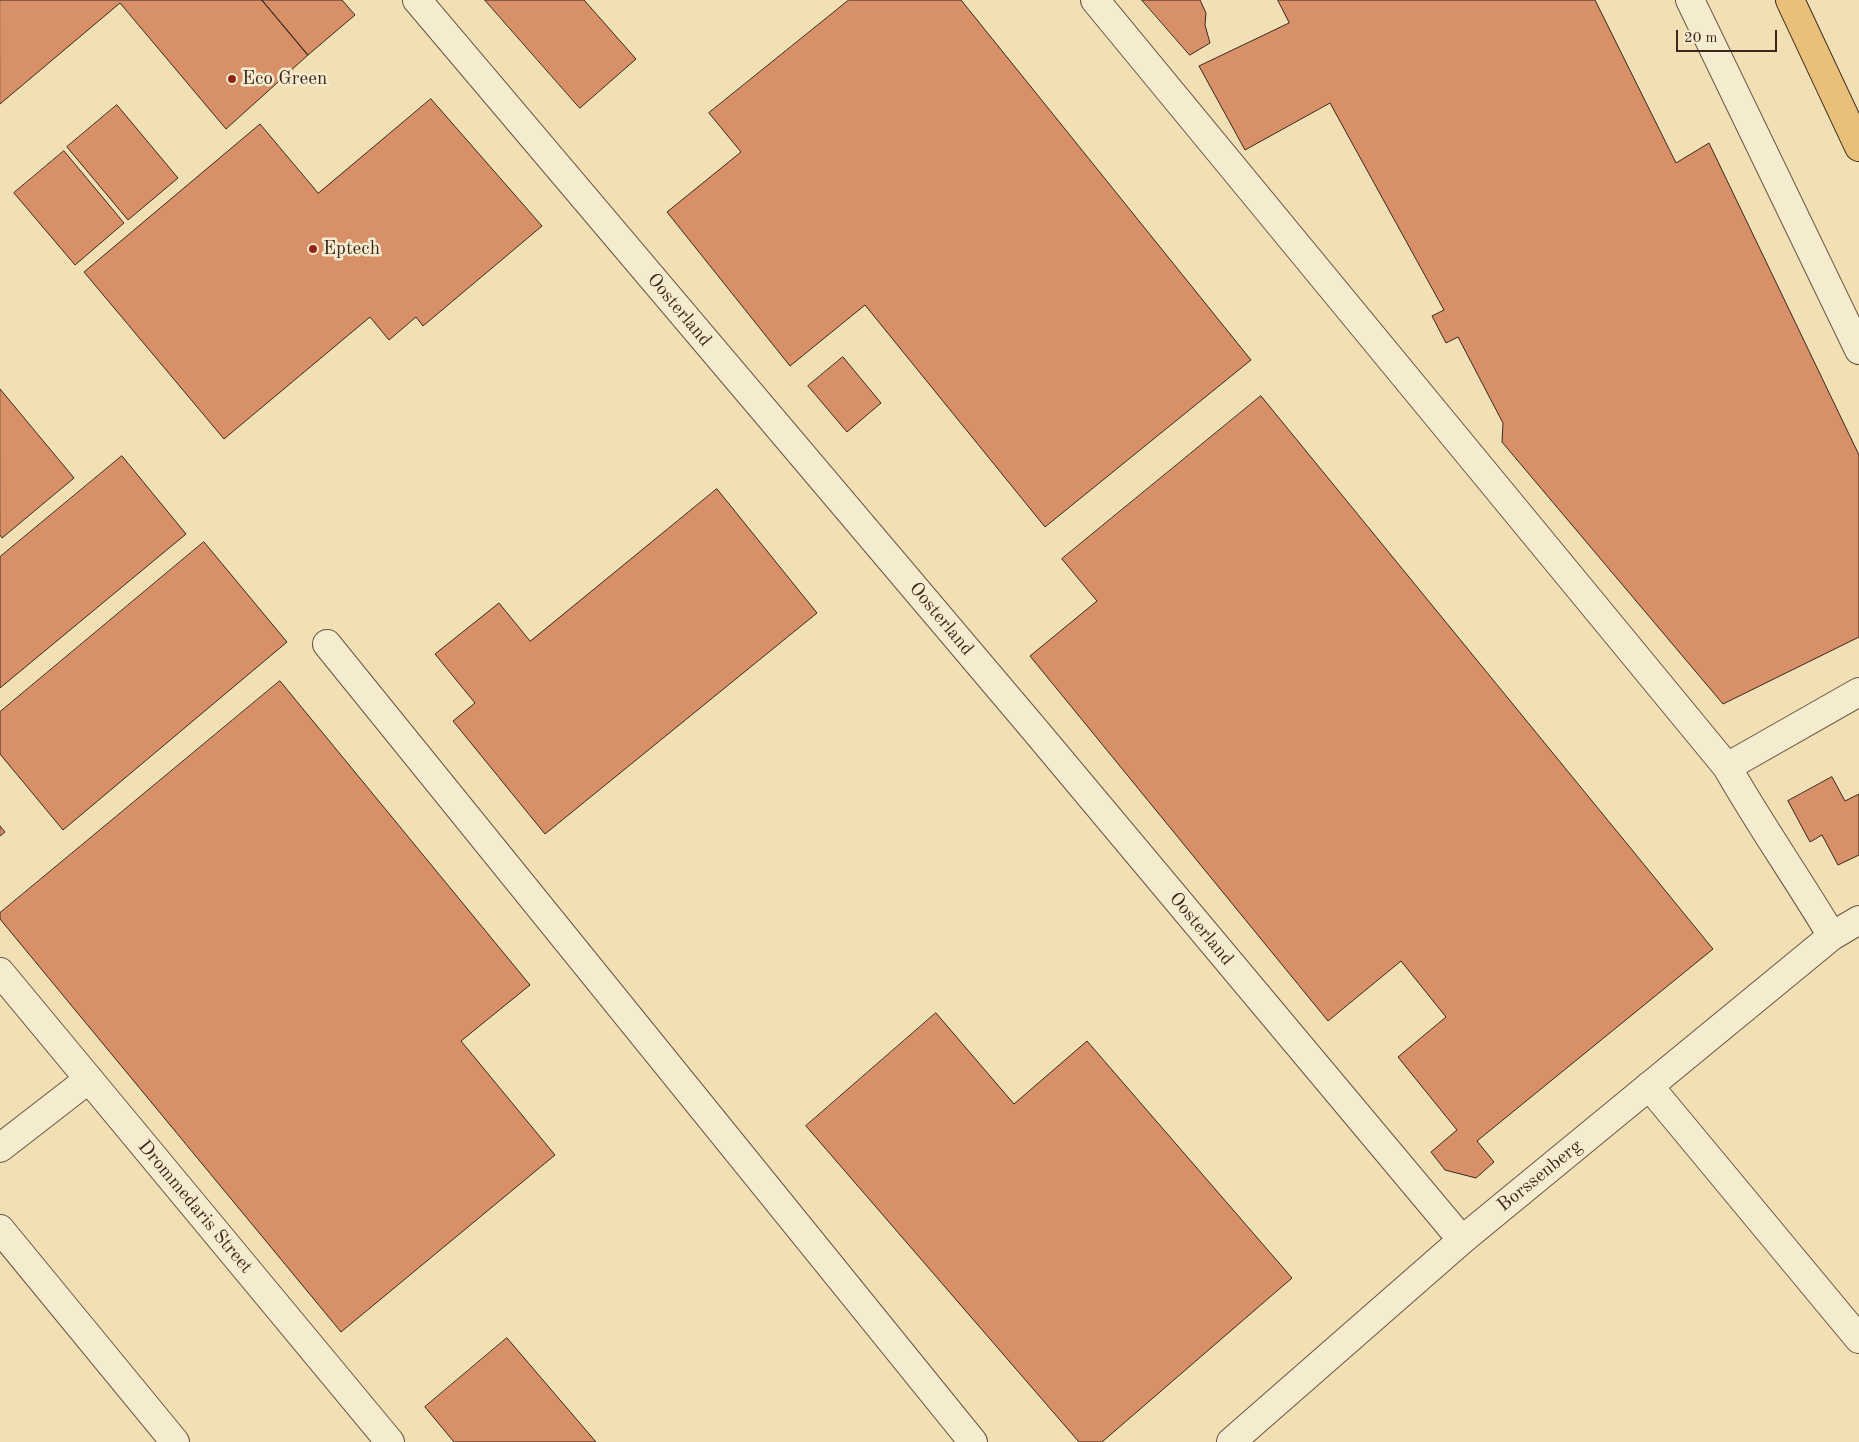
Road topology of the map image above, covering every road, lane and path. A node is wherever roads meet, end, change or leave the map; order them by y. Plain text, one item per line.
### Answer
1 (417, 0) edge
2 (1094, 0) edge
3 (1690, 0) edge
4 (1790, 0) edge
5 (1859, 147) edge
6 (1859, 350) edge
7 (327, 644) dead end
8 (1859, 692) edge
9 (1727, 767) junction
10 (1859, 920) edge
11 (1832, 936) junction
12 (0, 972) edge
13 (89, 1079) junction
14 (1649, 1086) junction
15 (0, 1148) edge
16 (0, 1229) edge
17 (1462, 1240) junction
18 (1859, 1339) edge
19 (175, 1442) edge
20 (390, 1442) edge
21 (973, 1442) edge
22 (1231, 1442) edge

1 - 17 street, Oosterland
2 - 9 street
3 - 6 street
4 - 5 main road
7 - 21 street
8 - 9 street
9 - 11 street
10 - 11 street, Borssenberg
11 - 14 street, Borssenberg
12 - 13 street, Drommedaris Street
13 - 15 street
13 - 20 street, Drommedaris Street
14 - 17 street, Borssenberg
14 - 18 street
16 - 19 street
17 - 22 street, Borssenberg

